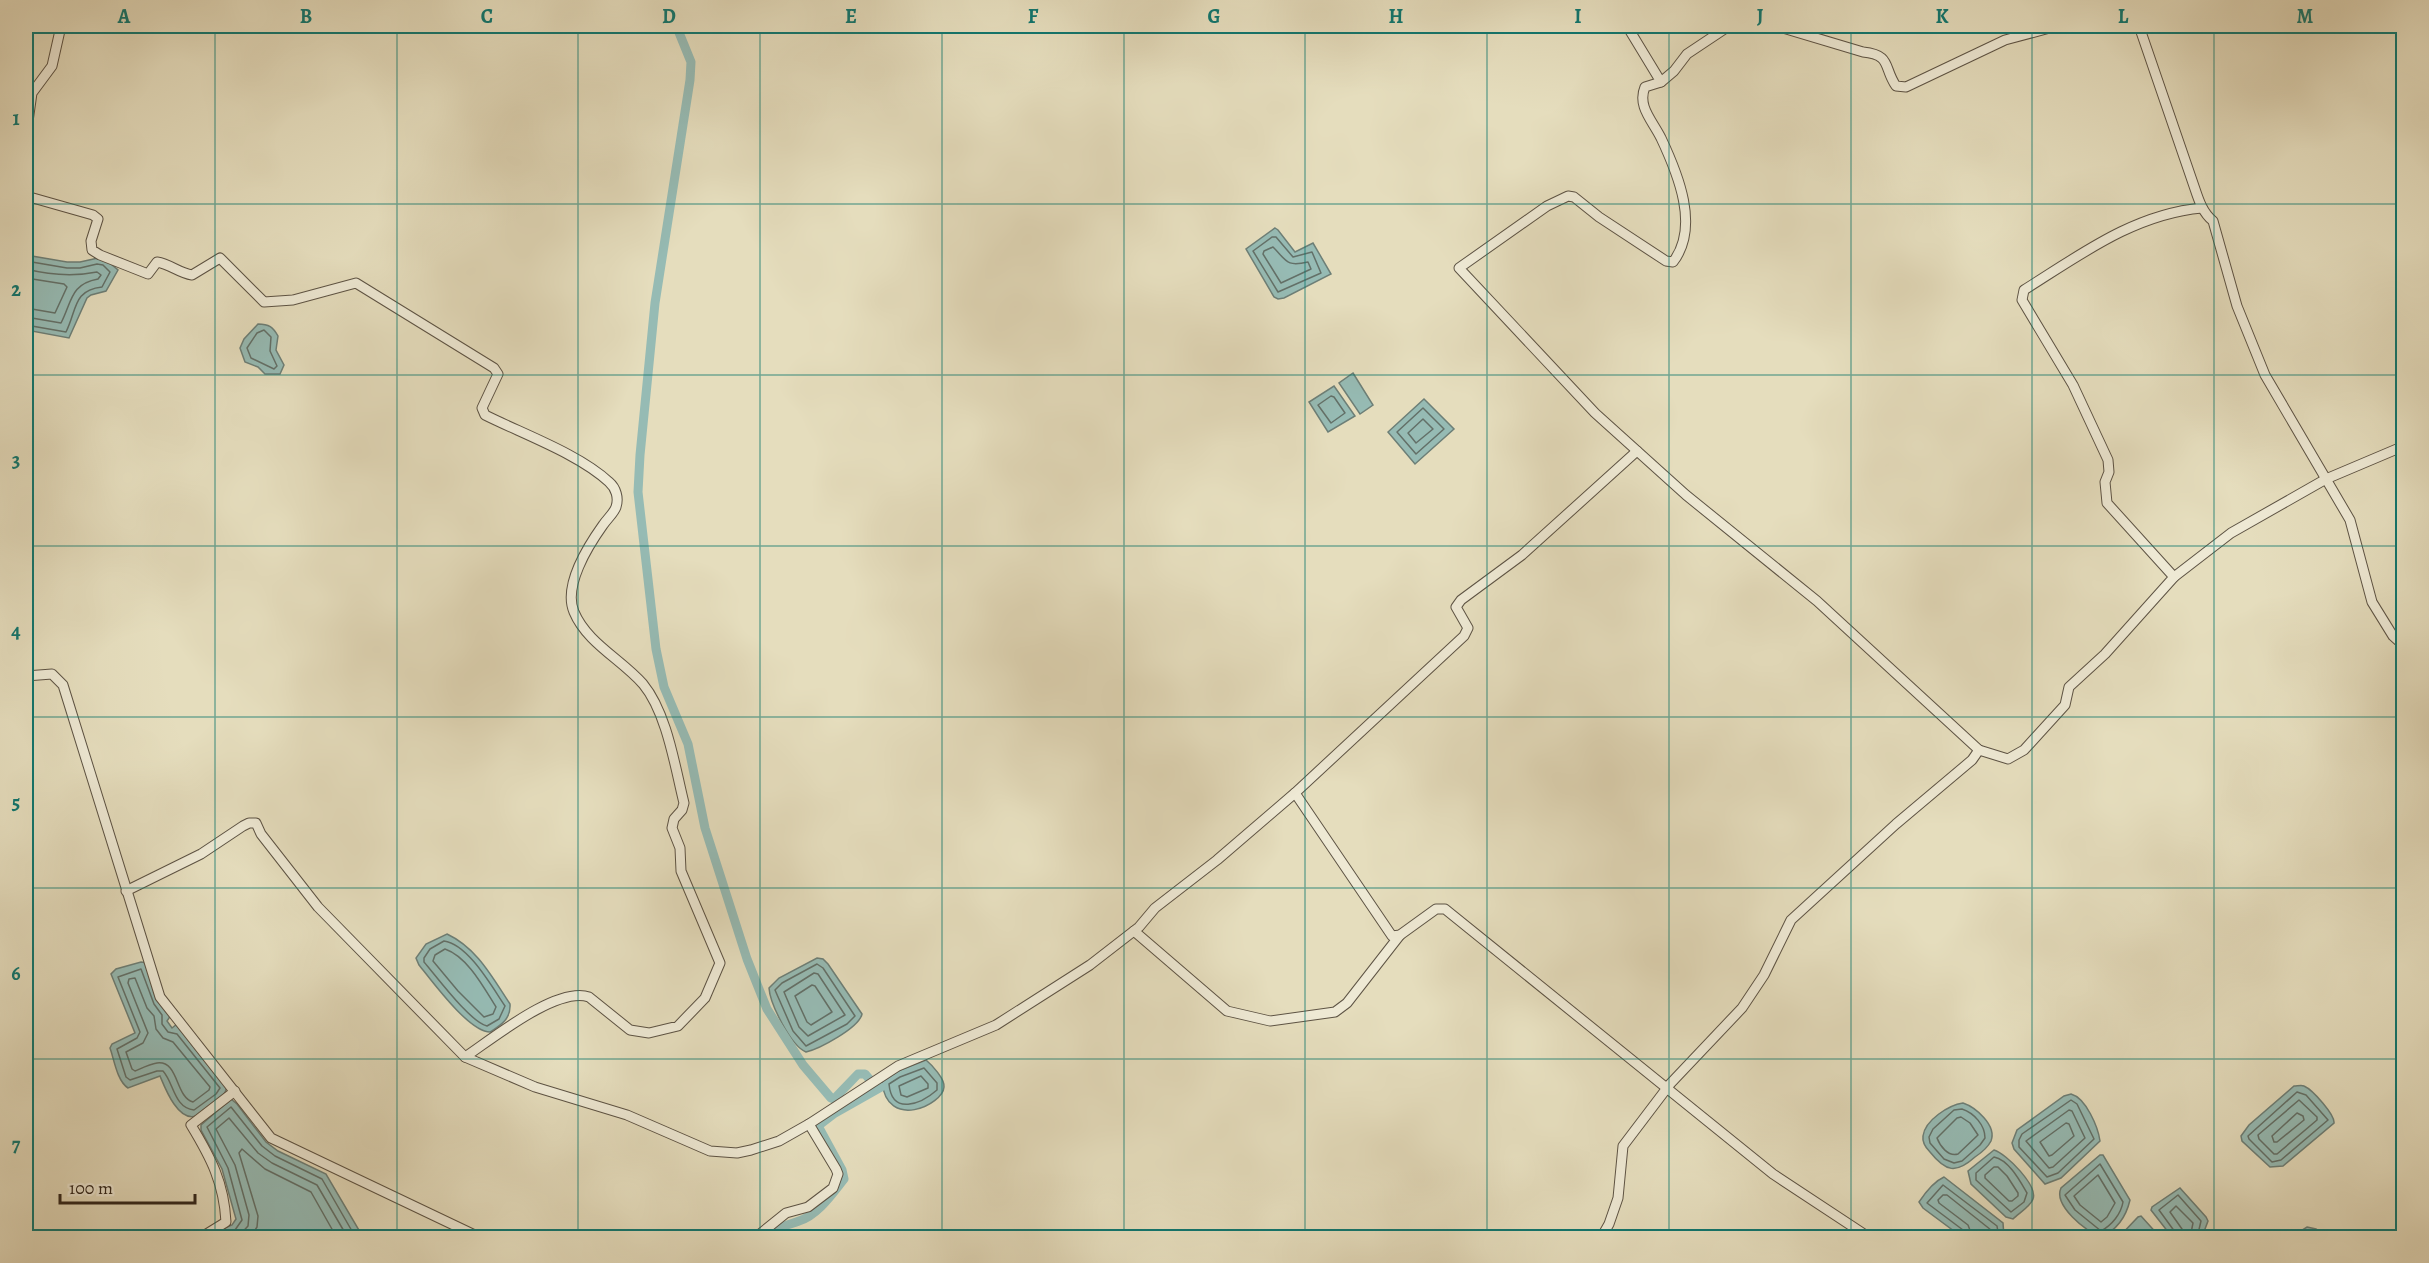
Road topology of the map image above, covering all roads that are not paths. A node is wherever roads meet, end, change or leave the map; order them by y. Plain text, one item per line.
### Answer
1 (61, 26) edge
2 (1627, 26) edge
3 (1730, 26) edge
4 (1776, 26) edge
5 (2056, 26) edge
6 (2139, 26) edge
7 (1660, 82) junction
8 (26, 136) edge
9 (26, 196) edge
10 (2202, 207) junction
11 (2403, 446) edge
12 (1637, 451) junction
13 (2326, 479) junction
14 (2174, 578) junction
15 (2403, 646) edge
16 (26, 676) edge
17 (1979, 750) junction
18 (1295, 793) junction
19 (126, 891) junction
20 (1134, 931) junction
21 (1400, 935) junction
22 (465, 1056) junction
23 (1667, 1088) junction
24 (235, 1091) junction
25 (809, 1124) junction
26 (1869, 1237) edge
27 (200, 1238) edge
28 (481, 1238) edge
29 (755, 1238) edge
30 (1601, 1238) edge

1 - 8 street
2 - 7 street
3 - 7 street
4 - 5 street
6 - 10 street
7 - 12 street
9 - 22 street
10 - 13 street
10 - 14 street
11 - 13 street
12 - 17 street
12 - 18 street
13 - 14 street
13 - 15 street
14 - 17 street
16 - 19 street
17 - 23 street
18 - 20 street
18 - 21 street
19 - 22 street
19 - 24 street
20 - 21 street
20 - 25 street
21 - 23 street
22 - 25 street
23 - 26 street
23 - 30 street
24 - 27 street
24 - 28 street
25 - 29 street

